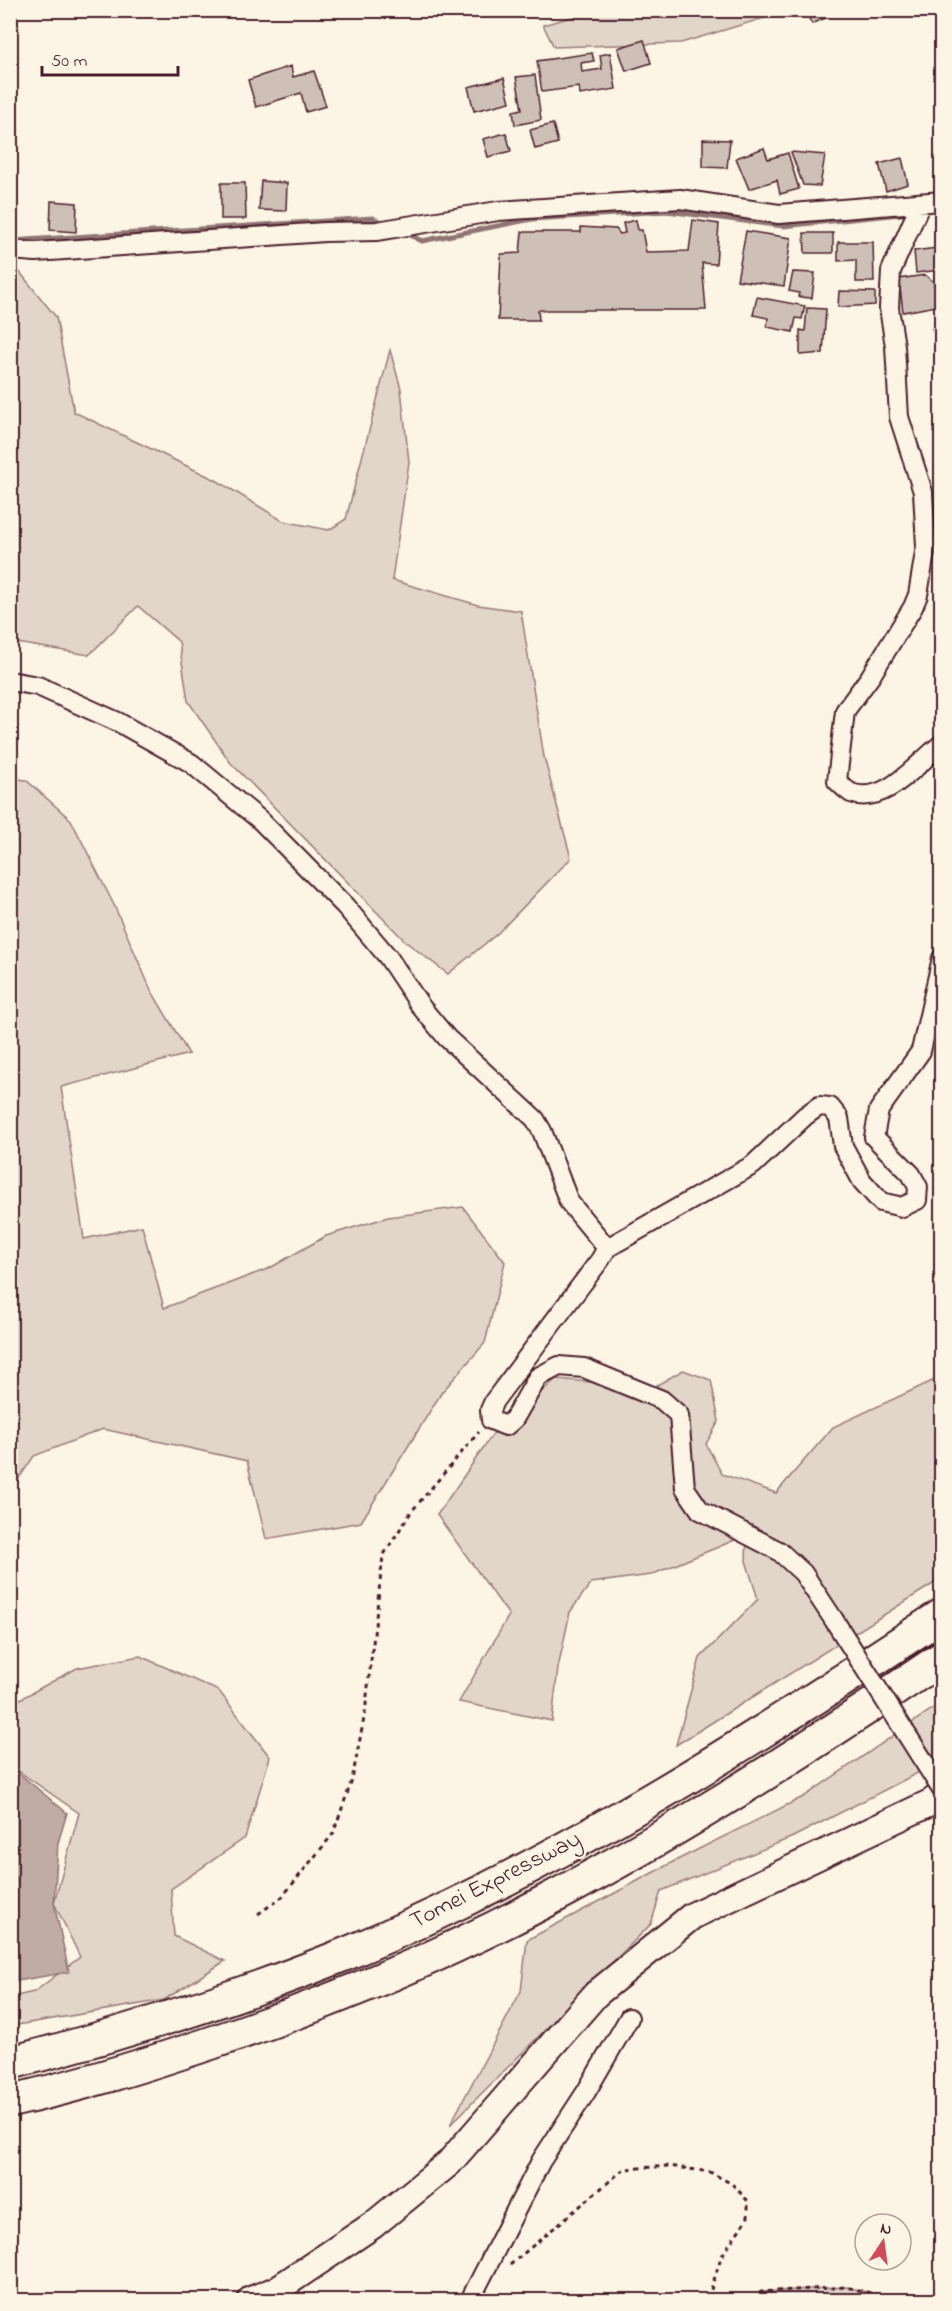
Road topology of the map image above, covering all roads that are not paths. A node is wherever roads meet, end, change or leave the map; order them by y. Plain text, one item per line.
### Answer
1 (942, 201) edge
2 (920, 204) junction
3 (10, 250) edge
4 (10, 681) edge
5 (942, 744) edge
6 (942, 958) edge
7 (607, 1248) junction
8 (942, 1615) edge
9 (942, 1658) edge
10 (942, 1792) edge
11 (629, 2018) dead end
12 (10, 2062) edge
13 (10, 2101) edge
14 (279, 2295) edge
15 (251, 2301) edge
16 (470, 2301) edge

1 - 2 street
2 - 3 street
2 - 5 street
4 - 7 street
6 - 7 street
7 - 10 street, bridge
8 - 12 highway, Tomei Expressway
9 - 13 highway, Tomei Expressway
10 - 14 street
11 - 16 street
14 - 15 street

